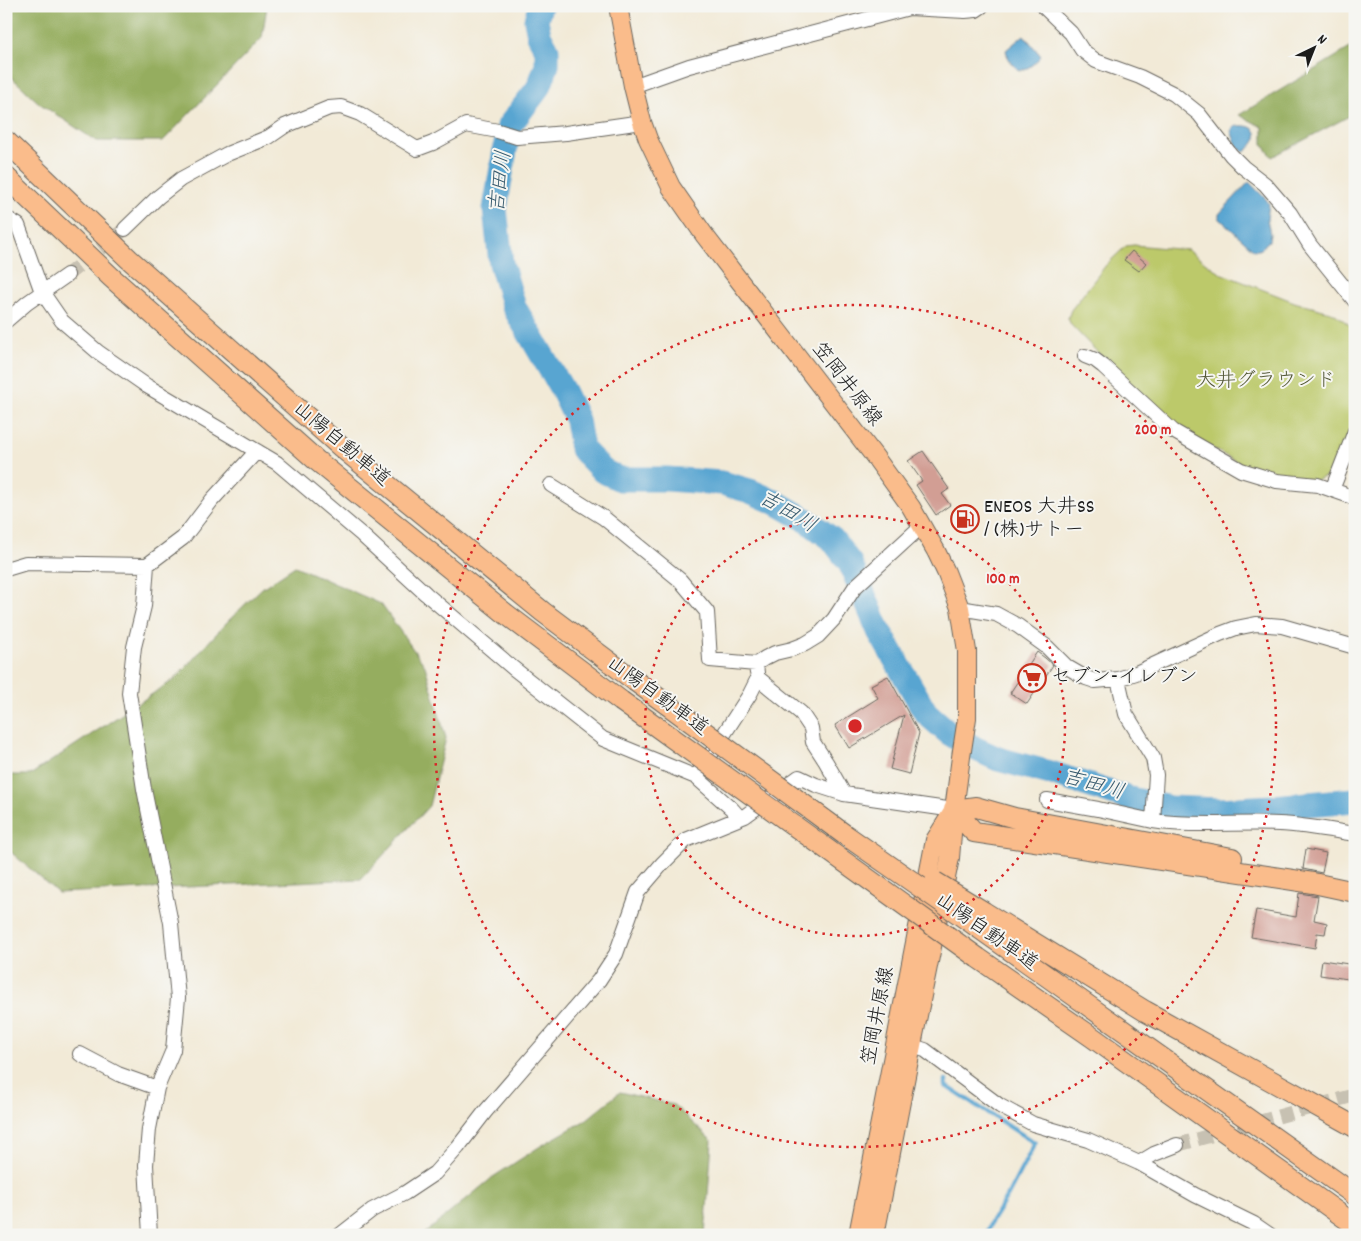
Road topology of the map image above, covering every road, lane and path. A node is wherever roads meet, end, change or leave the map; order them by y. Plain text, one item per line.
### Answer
1 (618, 6) edge
2 (982, 6) edge
3 (1043, 6) edge
4 (633, 86) junction
5 (642, 122) junction
6 (6, 141) edge
7 (6, 176) edge
8 (6, 218) edge
9 (125, 229) tunnel mouth
10 (67, 275) tunnel mouth
11 (42, 292) junction
12 (1355, 301) edge
13 (6, 321) edge
14 (1085, 356) dead end
15 (1355, 431) edge
16 (257, 451) junction
17 (551, 485) dead end
18 (1332, 490) junction
19 (1355, 498) edge
20 (924, 528) junction
21 (147, 565) junction
22 (6, 569) edge
23 (960, 608) junction
24 (1355, 647) edge
25 (757, 671) junction
26 (1118, 679) junction
27 (696, 777) junction
28 (844, 794) junction
29 (1047, 800) dead end
30 (954, 810) junction
31 (740, 818) junction
32 (1153, 819) junction
33 (1355, 834) edge
34 (1355, 878) edge
35 (1355, 892) edge
36 (980, 919) junction
37 (903, 1043) junction
38 (80, 1054) dead end
39 (157, 1088) junction
40 (1355, 1127) edge
41 (1177, 1145) tunnel mouth
42 (1139, 1163) junction
43 (1355, 1195) edge
44 (1355, 1226) edge
45 (150, 1235) edge
46 (340, 1235) edge
47 (858, 1235) edge
48 (875, 1235) edge
49 (1270, 1235) edge

1 - 4 main road, 笠岡井原線
2 - 4 street
3 - 12 street
4 - 5 main road, 笠岡井原線
5 - 9 street
5 - 20 main road, 笠岡井原線
6 - 36 highway, 山陽自動車道, bridge
7 - 44 highway, 山陽自動車道, bridge
8 - 11 street
10 - 11 street
11 - 13 street
11 - 16 street
14 - 18 street
15 - 18 street
16 - 21 street
16 - 27 street
17 - 25 street
18 - 19 street
20 - 23 main road, 笠岡井原線
20 - 25 street
21 - 22 street
21 - 39 street
23 - 26 street
23 - 30 main road, 笠岡井原線
24 - 26 street
25 - 27 street
25 - 28 street
26 - 32 street
27 - 31 street
28 - 30 street
28 - 31 street
29 - 32 street
30 - 34 highway
30 - 35 highway
30 - 37 main road, 笠岡井原線
31 - 46 street
32 - 33 street
36 - 40 highway
36 - 43 highway, 山陽自動車道
37 - 42 street
37 - 47 main road, 笠岡井原線
37 - 48 main road, 笠岡井原線
38 - 39 street
39 - 45 street
41 - 42 street
42 - 49 street

